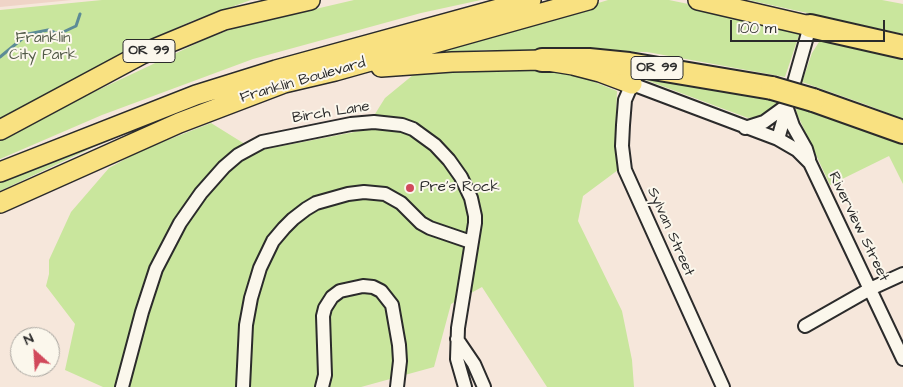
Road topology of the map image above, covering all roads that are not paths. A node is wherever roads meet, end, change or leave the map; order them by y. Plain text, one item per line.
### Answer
1 (310, 0) edge
2 (531, 0) edge
3 (588, 0) edge
4 (698, 0) edge
5 (810, 26) junction
6 (429, 36) junction
7 (903, 47) edge
8 (542, 60) junction
9 (335, 71) junction
10 (632, 84) junction
11 (786, 106) junction
12 (746, 128) junction
13 (0, 130) edge
14 (903, 132) edge
15 (778, 139) junction
16 (810, 163) junction
17 (0, 172) edge
18 (0, 203) edge
19 (471, 242) junction
20 (903, 274) edge
21 (870, 289) junction
22 (805, 326) dead end
23 (457, 339) junction
24 (903, 358) edge
25 (122, 387) edge
26 (243, 387) edge
27 (322, 387) edge
28 (397, 387) edge
29 (465, 387) edge
30 (484, 387) edge
31 (723, 387) edge

1 - 13 main road, OR 99
2 - 6 main road, Franklin Boulevard
3 - 6 main road, Franklin Boulevard
4 - 5 main road
5 - 7 highway
5 - 11 street
6 - 9 main road, Franklin Boulevard
6 - 17 main road, Franklin Boulevard
8 - 9 main road, OR 99
8 - 10 main road
8 - 14 highway, OR 99, bridge
9 - 18 main road, Franklin Boulevard
10 - 12 street, Riverview Street
10 - 31 street, Sylvan Street
11 - 12 street
11 - 15 street
11 - 16 street, Riverview Street
12 - 15 street, Riverview Street
15 - 16 street, Riverview Street
16 - 21 street, Riverview Street
19 - 23 street, Birch Lane
19 - 25 street, Birch Lane
19 - 26 street
20 - 21 street
21 - 22 street
21 - 24 street, Riverview Street
23 - 29 street, Birch Lane
23 - 30 street
27 - 28 street

